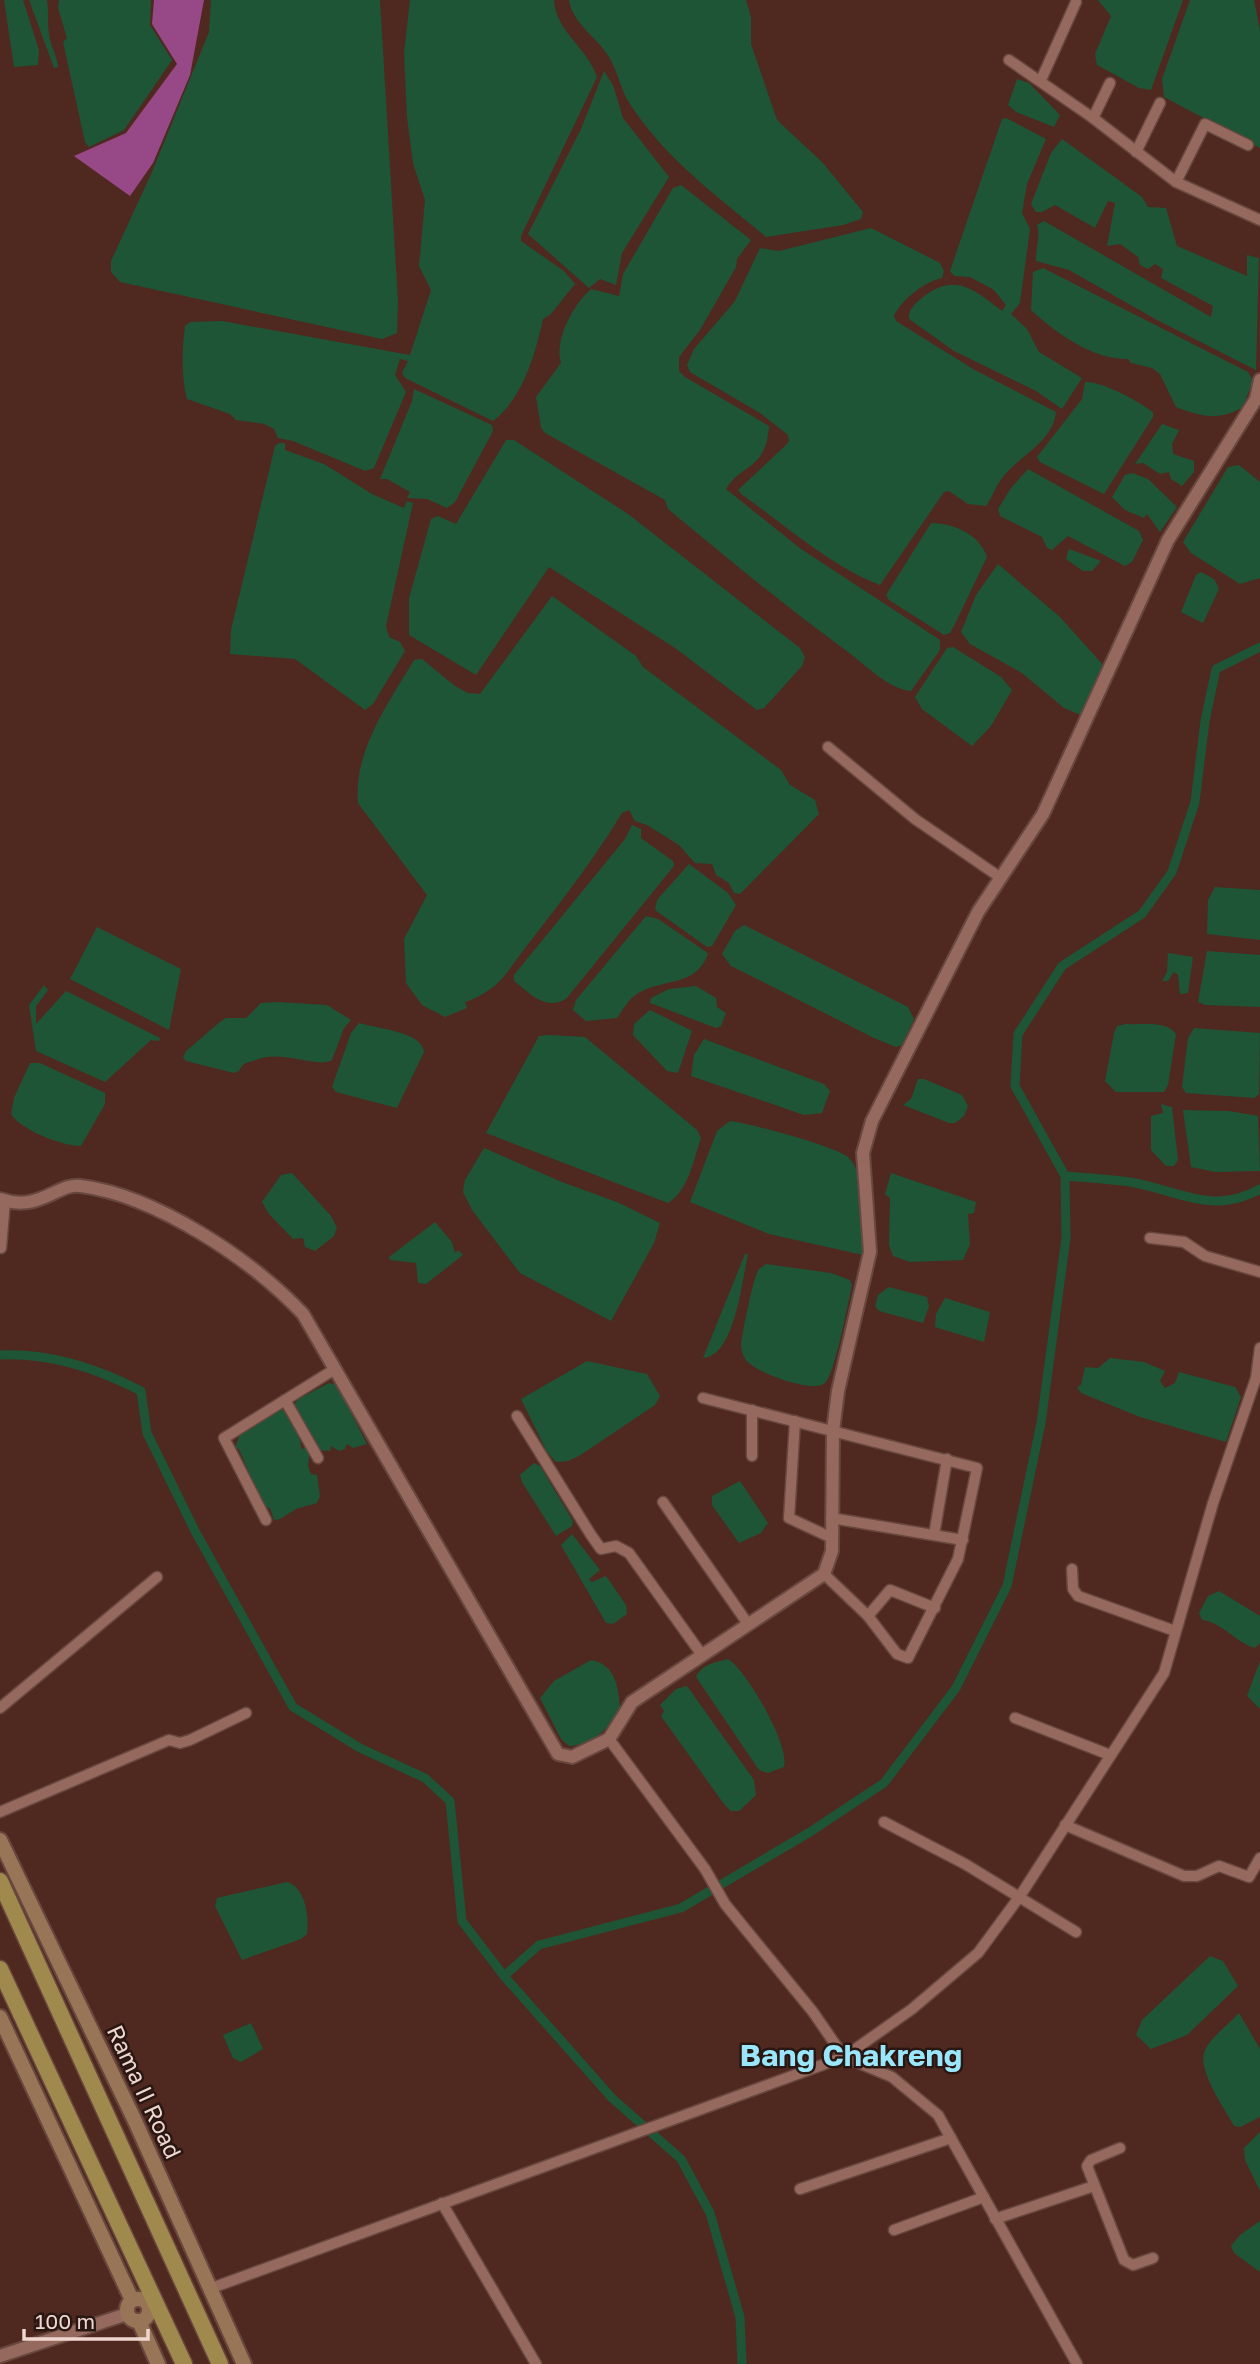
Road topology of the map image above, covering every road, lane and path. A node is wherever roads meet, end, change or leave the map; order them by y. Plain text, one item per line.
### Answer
1 (1076, 2) dead end
2 (1009, 60) dead end
3 (1041, 80) junction
4 (1110, 83) dead end
5 (1160, 103) dead end
6 (1093, 118) junction
7 (1248, 145) dead end
8 (1136, 152) junction
9 (1176, 182) junction
10 (1260, 220) edge
11 (1260, 380) edge
12 (828, 747) dead end
13 (1001, 878) junction
14 (3, 1200) edge
15 (1150, 1238) dead end
16 (1, 1248) edge
17 (1260, 1272) edge
18 (1260, 1348) edge
19 (335, 1370) junction
20 (704, 1398) dead end
21 (285, 1401) junction
22 (752, 1410) junction
23 (517, 1416) dead end
24 (795, 1421) junction
25 (833, 1431) junction
26 (752, 1456) dead end
27 (318, 1458) dead end
28 (947, 1459) junction
29 (663, 1502) dead end
30 (831, 1518) junction
31 (265, 1520) dead end
32 (934, 1535) junction
33 (832, 1538) junction
34 (963, 1540) junction
35 (1072, 1569) dead end
36 (824, 1574) junction
37 (157, 1577) dead end
38 (935, 1608) junction
39 (868, 1616) junction
40 (748, 1624) junction
41 (1175, 1631) junction
42 (702, 1655) junction
43 (0, 1708) edge
44 (246, 1713) dead end
45 (1015, 1718) dead end
46 (609, 1739) junction
47 (1110, 1755) junction
48 (0, 1812) edge
49 (884, 1822) dead end
50 (1065, 1825) junction
51 (0, 1840) edge
52 (1260, 1858) edge
53 (0, 1881) edge
54 (1020, 1896) junction
55 (1076, 1932) dead end
56 (0, 1969) edge
57 (0, 2017) edge
58 (844, 2057) junction
59 (951, 2138) junction
60 (1120, 2148) dead end
61 (1094, 2186) junction
62 (800, 2189) dead end
63 (984, 2197) junction
64 (442, 2203) junction
65 (995, 2219) junction
66 (894, 2230) dead end
67 (1153, 2258) dead end
68 (209, 2289) junction
69 (140, 2308) junction
70 (0, 2357) edge
71 (158, 2364) edge
72 (184, 2364) edge
73 (220, 2364) edge
74 (244, 2364) edge
75 (536, 2364) edge
76 (1077, 2364) edge

1 - 3 street
2 - 3 street
3 - 6 street
4 - 6 street
5 - 8 street
6 - 8 street
7 - 9 street
8 - 9 street
9 - 10 street
11 - 13 street
12 - 13 street
13 - 25 street
14 - 16 street
14 - 19 street
15 - 17 street
18 - 41 street
19 - 21 street
19 - 46 street
20 - 22 street
21 - 27 street
21 - 31 street
22 - 24 street
22 - 26 street
23 - 42 street
24 - 25 street
24 - 33 street
25 - 28 street
25 - 30 street
28 - 32 street
28 - 34 street
29 - 40 street
30 - 32 street
30 - 33 street
32 - 34 street
33 - 36 street
34 - 38 street
35 - 41 street
36 - 39 street
36 - 40 street
37 - 43 street
38 - 39 street
38 - 39 street
40 - 42 street
41 - 47 street
42 - 46 street
44 - 48 street
45 - 47 street
46 - 58 street
47 - 50 street
49 - 54 street
50 - 52 street
50 - 54 street
51 - 68 main road, Rama II Road
53 - 73 highway, Rama II Road
54 - 55 street
54 - 58 street
56 - 69 highway
57 - 69 main road
58 - 59 street
58 - 64 street
59 - 62 street
59 - 63 street
60 - 61 street
61 - 65 street
61 - 67 street
63 - 65 street
63 - 66 street
64 - 68 street
64 - 75 street
65 - 76 street
68 - 74 main road, Rama II Road
69 - 70 street
69 - 71 main road
69 - 72 highway

